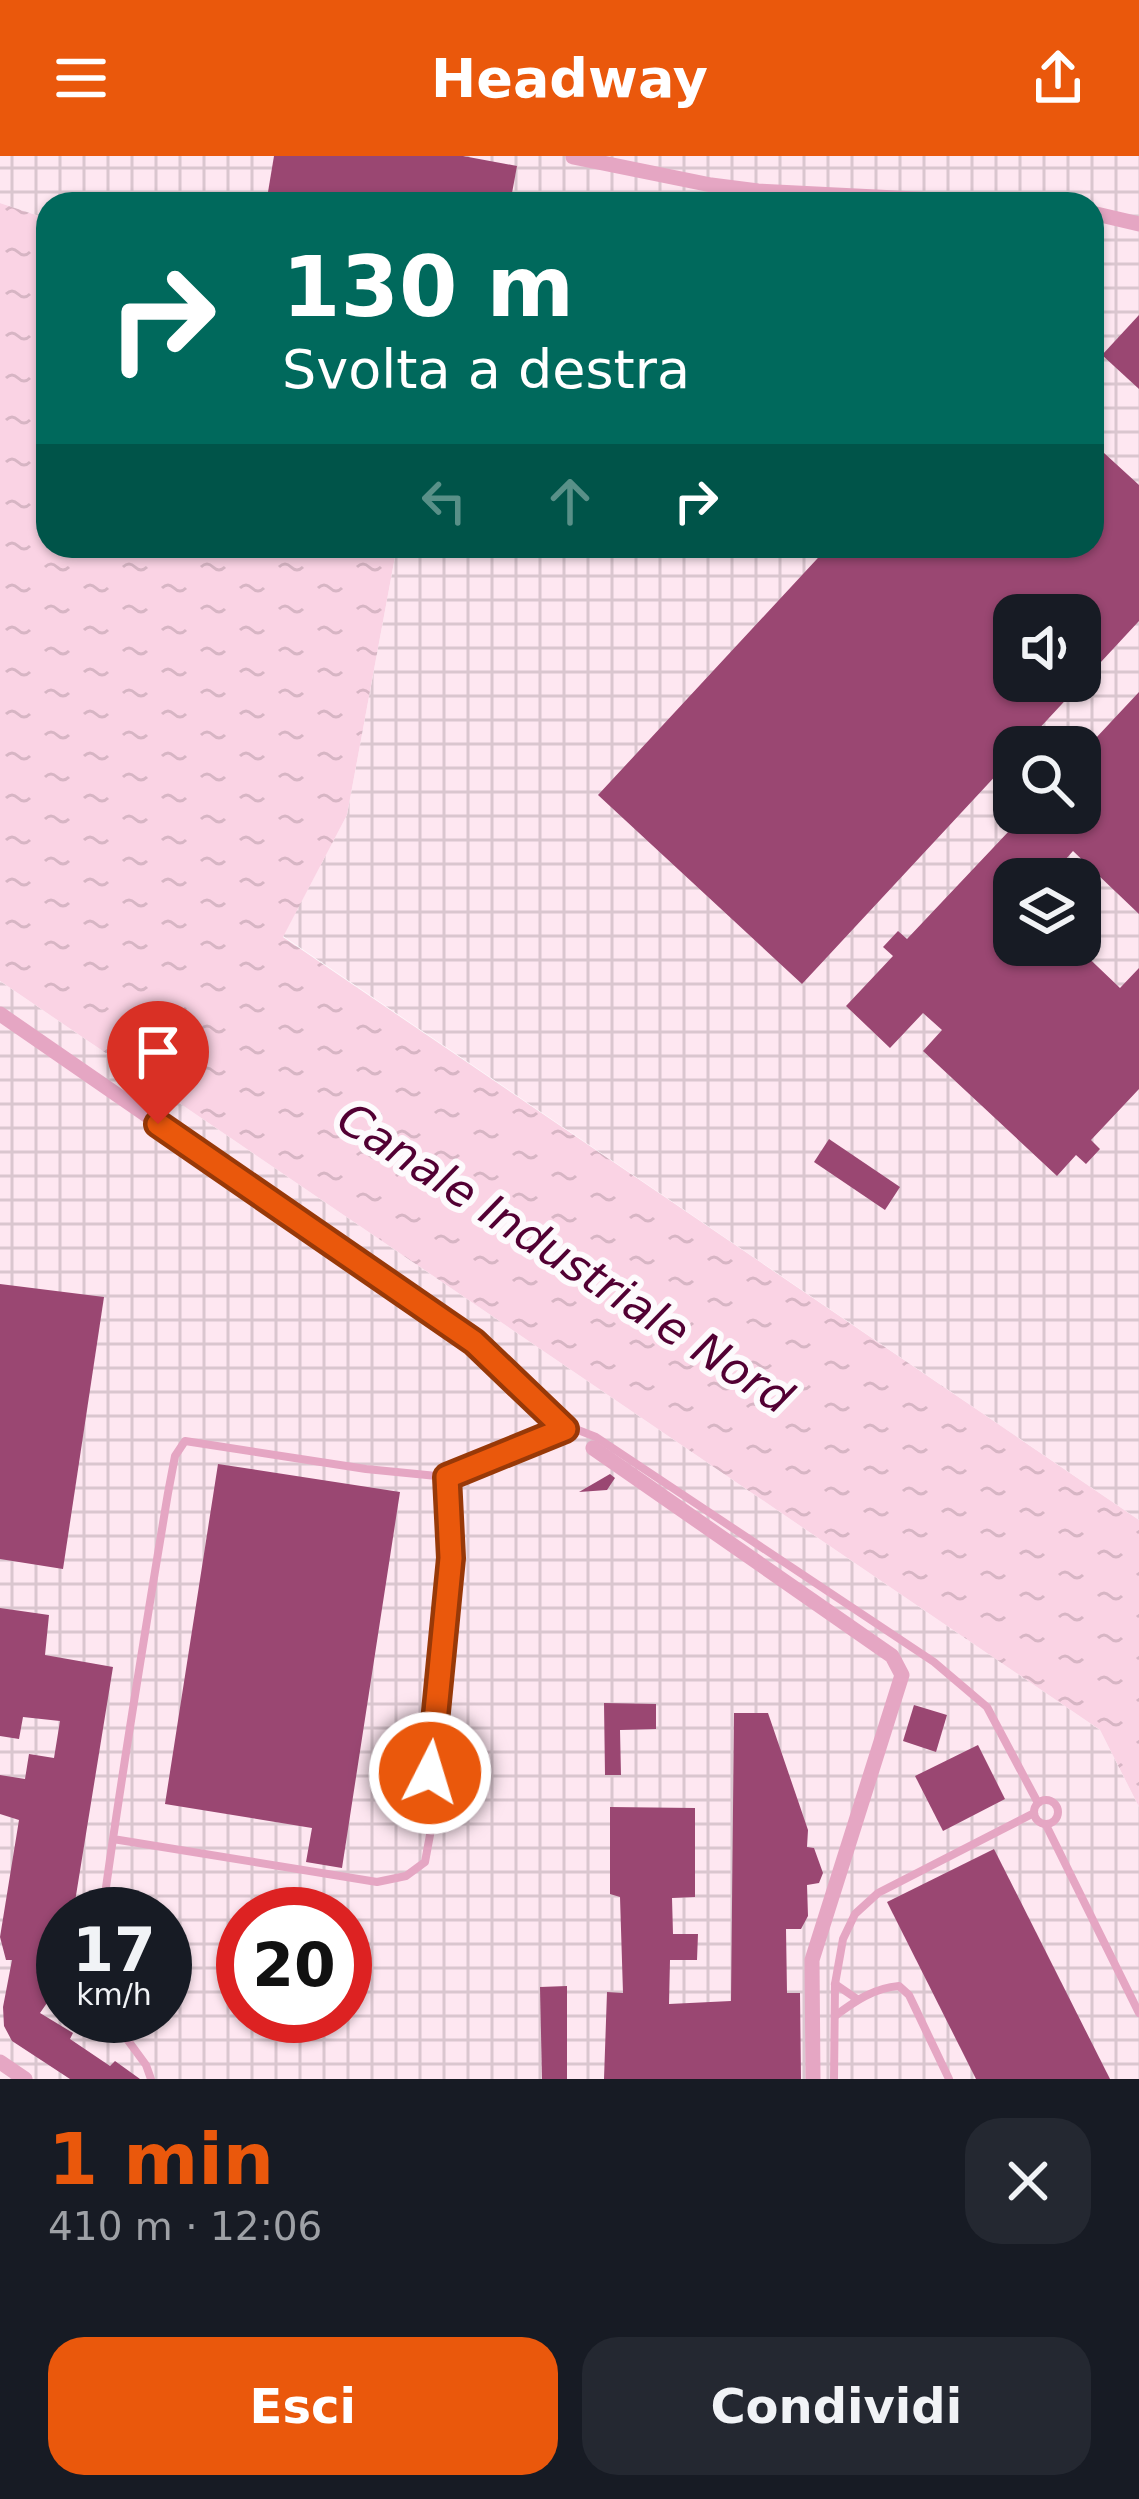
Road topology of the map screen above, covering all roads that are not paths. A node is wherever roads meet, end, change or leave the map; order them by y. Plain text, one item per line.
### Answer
1 (573, 157) edge
2 (795, 192) edge
3 (1104, 216) edge
4 (1139, 224) edge
5 (0, 1014) edge
6 (565, 1429) junction
7 (593, 1448) dead end
8 (447, 1477) junction
9 (1036, 1808) junction
10 (1046, 1825) junction
11 (112, 1839) junction
12 (106, 1887) edge
13 (836, 1984) junction
14 (856, 2000) junction
15 (1139, 2014) edge
16 (834, 2017) junction
17 (130, 2043) edge
18 (0, 2062) edge
19 (25, 2079) edge
20 (151, 2079) edge
21 (813, 2079) edge
22 (834, 2079) edge
23 (949, 2079) edge

1 - 2 street
3 - 4 street
5 - 6 street
6 - 8 lane
6 - 9 lane
7 - 21 street
8 - 11 lane
8 - 11 lane
9 - 10 lane
9 - 10 lane
9 - 13 lane
10 - 15 lane
11 - 12 lane
13 - 14 lane
13 - 16 lane
14 - 16 lane
14 - 23 lane
16 - 22 lane
17 - 20 lane
18 - 19 street

